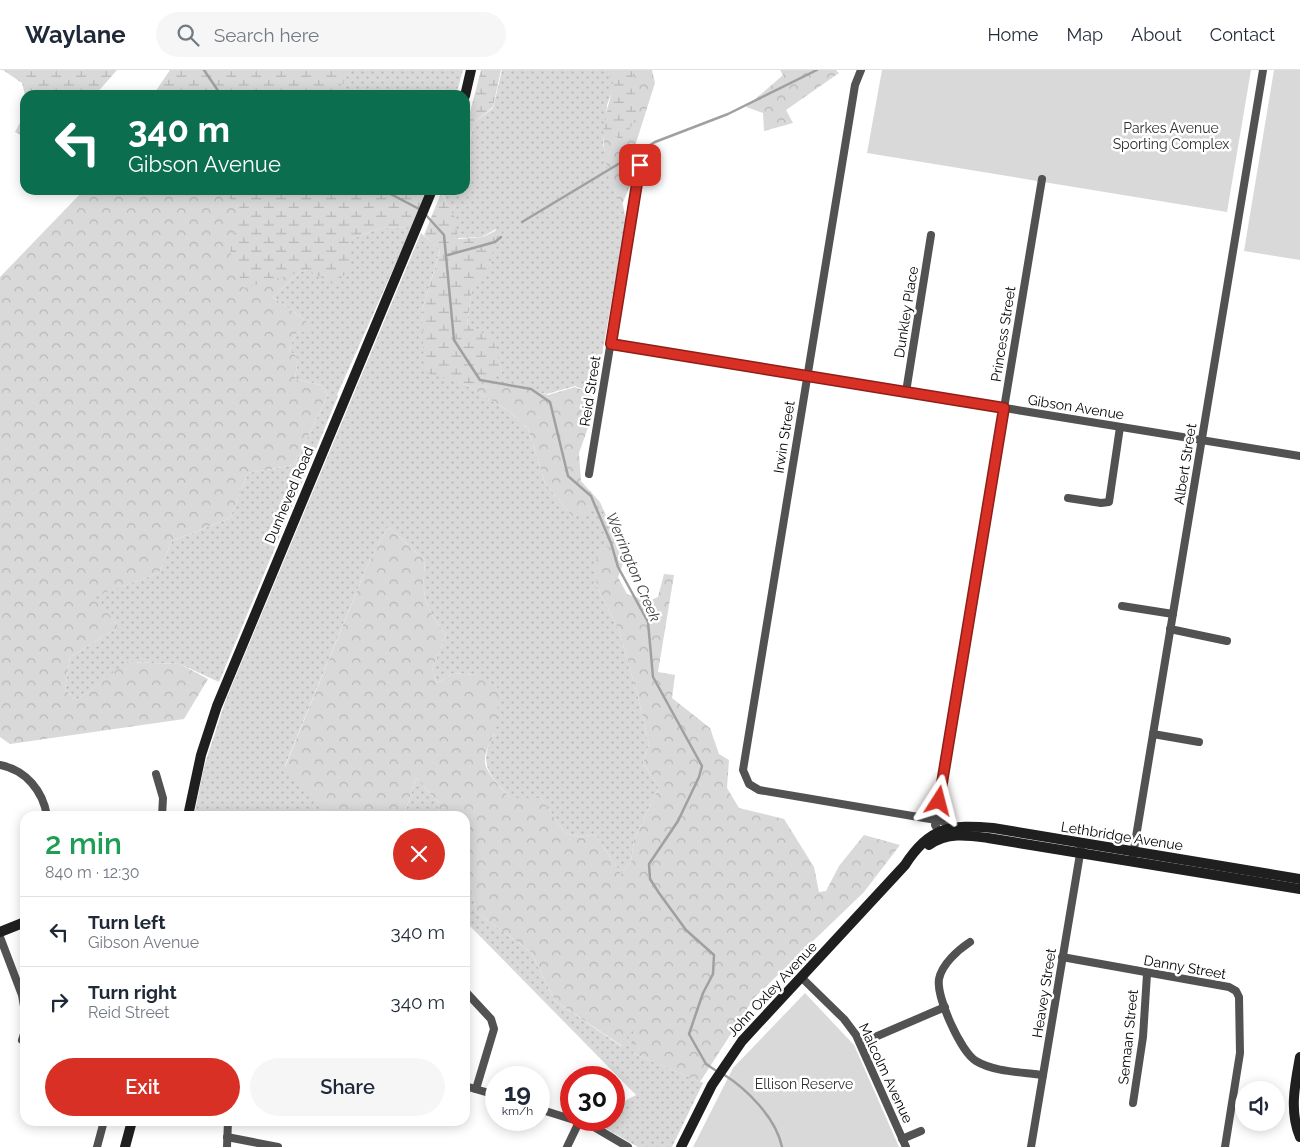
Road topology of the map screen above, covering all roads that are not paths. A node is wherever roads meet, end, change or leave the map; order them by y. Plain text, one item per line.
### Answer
1 (471, 70) edge
2 (861, 70) edge
3 (1263, 70) edge
4 (466, 90) edge
5 (640, 165) dead end
6 (1042, 179) dead end
7 (430, 195) edge
8 (931, 235) dead end
9 (611, 344) junction
10 (807, 376) junction
11 (906, 392) junction
12 (1004, 408) junction
13 (1120, 427) junction
14 (1201, 440) junction
15 (1300, 456) edge
16 (589, 474) dead end
17 (1068, 498) dead end
18 (1122, 606) dead end
19 (1173, 614) junction
20 (1170, 629) junction
21 (1227, 641) dead end
22 (1153, 734) junction
23 (1199, 742) dead end
24 (0, 765) edge
25 (156, 774) dead end
26 (46, 811) edge
27 (162, 811) edge
28 (189, 811) edge
29 (936, 819) junction
30 (945, 833) junction
31 (1081, 848) junction
32 (1133, 857) junction
33 (1300, 878) edge
34 (1300, 889) edge
35 (20, 924) edge
36 (0, 932) edge
37 (0, 937) edge
38 (970, 942) dead end
39 (1062, 957) junction
40 (1147, 974) junction
41 (802, 978) junction
42 (20, 990) edge
43 (470, 996) edge
44 (945, 1007) junction
45 (861, 1043) junction
46 (1300, 1057) edge
47 (1043, 1075) junction
48 (470, 1087) edge
49 (476, 1089) junction
50 (485, 1092) edge
51 (1133, 1103) dead end
52 (103, 1126) edge
53 (131, 1126) edge
54 (228, 1126) edge
55 (572, 1131) edge
56 (601, 1131) edge
57 (921, 1131) dead end
58 (227, 1137) junction
59 (1300, 1137) edge
60 (902, 1138) junction
61 (97, 1147) edge
62 (125, 1147) edge
63 (227, 1147) edge
64 (278, 1147) edge
65 (567, 1147) edge
66 (628, 1147) edge
67 (681, 1147) edge
68 (906, 1147) edge
69 (1031, 1147) edge
70 (1225, 1147) edge

1 - 4 street
2 - 10 street, Irwin Street
3 - 14 street, Albert Street
5 - 9 street, Reid Street
6 - 12 street, Princess Street
7 - 28 street, Dunheved Road
8 - 11 street, Dunkley Place
9 - 10 street, Gibson Avenue
9 - 16 street, Reid Street
10 - 11 street, Gibson Avenue
10 - 29 street, Irwin Street
11 - 12 street, Gibson Avenue
12 - 13 street, Gibson Avenue
12 - 29 street, Princess Street
13 - 14 street, Gibson Avenue
13 - 17 street
14 - 15 street, Gibson Avenue
14 - 19 street, Albert Street
18 - 19 street
19 - 20 street, Albert Street
20 - 21 street
20 - 22 street, Albert Street
22 - 23 street
22 - 32 street, Albert Street
24 - 26 street
25 - 27 street
29 - 30 street, Princess Street
30 - 31 street, Lethbridge Avenue
30 - 41 street, John Oxley Avenue
31 - 32 street, Lethbridge Avenue
31 - 39 street, Heavey Street
32 - 33 street, Lethbridge Avenue
32 - 34 street, Lethbridge Avenue
35 - 36 street
37 - 42 street
38 - 44 street
39 - 40 street, Danny Street
39 - 47 street, Heavey Street
40 - 51 street, Semaan Street
40 - 70 street, Danny Street
41 - 45 street, Malcolm Avenue
41 - 67 street, John Oxley Avenue
43 - 49 street
44 - 45 street
44 - 47 street
45 - 60 street, Malcolm Avenue
46 - 59 street
47 - 69 street, Heavey Street
48 - 49 street
49 - 50 street
52 - 61 street
53 - 62 street
54 - 58 street
55 - 65 street
56 - 66 street
57 - 60 street, Malcolm Avenue
58 - 63 street
58 - 64 street
60 - 68 street, Malcolm Avenue

